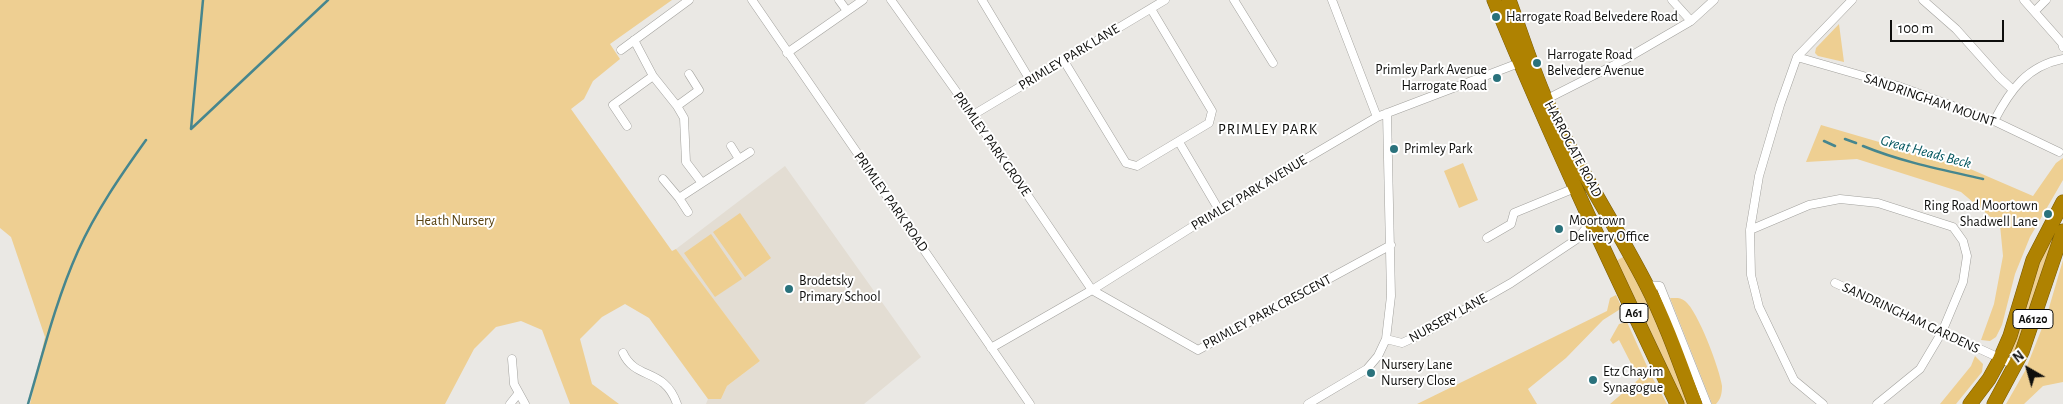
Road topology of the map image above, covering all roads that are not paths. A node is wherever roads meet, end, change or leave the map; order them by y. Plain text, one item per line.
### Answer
1 (689, 0) edge
2 (752, 0) edge
3 (838, 0) edge
4 (863, 0) edge
5 (891, 0) edge
6 (982, 0) edge
7 (1234, 0) edge
8 (1332, 0) edge
9 (1494, 0) edge
10 (1509, 0) edge
11 (1672, 0) edge
12 (1714, 0) edge
13 (1852, 0) edge
14 (1923, 0) edge
15 (2024, 0) edge
16 (2046, 0) edge
17 (1160, 1) edge
18 (1151, 9) junction
19 (847, 11) junction
20 (2035, 11) junction
21 (1691, 21) junction
22 (634, 40) junction
23 (2063, 47) edge
24 (621, 50) dead end
25 (788, 53) junction
26 (1797, 57) junction
27 (2063, 59) edge
28 (1064, 61) junction
29 (1273, 63) dead end
30 (1519, 63) junction
31 (689, 74) dead end
32 (653, 76) junction
33 (1030, 80) junction
34 (2012, 89) junction
35 (1541, 101) junction
36 (677, 106) junction
37 (1387, 113) junction
38 (973, 115) junction
39 (1377, 117) junction
40 (1994, 121) junction
41 (627, 126) dead end
42 (1179, 142) junction
43 (731, 146) dead end
44 (750, 152) dead end
45 (2059, 152) dead end
46 (739, 159) junction
47 (662, 179) dead end
48 (1588, 180) junction
49 (702, 183) junction
50 (1575, 188) junction
51 (678, 198) junction
52 (2063, 202) edge
53 (1219, 210) junction
54 (688, 212) dead end
55 (1588, 217) junction
56 (1750, 230) junction
57 (2063, 231) edge
58 (1487, 238) dead end
59 (1623, 240) junction
60 (1391, 245) junction
61 (1606, 255) junction
62 (1836, 283) dead end
63 (1646, 284) junction
64 (1092, 290) junction
65 (1942, 332) junction
66 (1386, 339) junction
67 (991, 348) junction
68 (623, 353) dead end
69 (512, 359) dead end
70 (2000, 359) junction
71 (2015, 365) junction
72 (518, 394) junction
73 (510, 404) edge
74 (525, 404) edge
75 (677, 404) edge
76 (1030, 404) edge
77 (1308, 404) edge
78 (1677, 404) edge
79 (1695, 404) edge
80 (1707, 404) edge
81 (1823, 404) edge
82 (1877, 404) edge
83 (1970, 404) edge
84 (1994, 404) edge

1 - 22 street
2 - 25 street, PRIMLEY PARK ROAD
3 - 19 street
4 - 19 street
5 - 38 street, PRIMLEY PARK GROVE
6 - 33 street
7 - 29 street
8 - 39 street
9 - 30 highway, HARROGATE ROAD / A61
10 - 35 highway, HARROGATE ROAD / A61
11 - 21 street
12 - 21 street
13 - 26 street
14 - 34 street
15 - 20 street
16 - 20 street
17 - 18 street, PRIMLEY PARK LANE
18 - 28 street, PRIMLEY PARK LANE
18 - 42 street
19 - 25 street
20 - 23 street
21 - 35 street
22 - 24 street
22 - 32 street
25 - 67 street, PRIMLEY PARK ROAD
26 - 40 street, SANDRINGHAM MOUNT
26 - 56 street
27 - 34 street
28 - 33 street, PRIMLEY PARK LANE
28 - 42 street
30 - 35 highway, HARROGATE ROAD / A61
30 - 37 street, PRIMLEY PARK AVENUE
31 - 36 street
32 - 36 street
32 - 41 street
33 - 38 street, PRIMLEY PARK LANE
34 - 40 street
35 - 48 highway, HARROGATE ROAD / A61
35 - 50 highway, HARROGATE ROAD / A61
36 - 49 street
37 - 39 street, PRIMLEY PARK AVENUE
37 - 60 street
38 - 64 street, PRIMLEY PARK GROVE
39 - 53 street, PRIMLEY PARK AVENUE
40 - 45 street, SANDRINGHAM MOUNT
42 - 53 street
43 - 46 street
44 - 46 street
46 - 49 street
47 - 51 street
48 - 55 highway
48 - 59 highway, HARROGATE ROAD / A61
49 - 51 street
50 - 55 highway, HARROGATE ROAD / A61
50 - 58 street
51 - 54 street
52 - 70 highway, A6120
53 - 64 street, PRIMLEY PARK AVENUE
55 - 61 highway, HARROGATE ROAD / A61
55 - 66 street, NURSERY LANE
56 - 65 street
56 - 81 street
57 - 71 highway, A6120
59 - 61 highway
59 - 63 highway, HARROGATE ROAD / A61
60 - 64 street, PRIMLEY PARK CRESCENT
60 - 66 street
61 - 78 highway, HARROGATE ROAD / A61
62 - 65 street, SANDRINGHAM GARDENS
63 - 79 highway, HARROGATE ROAD / A61
63 - 80 street
64 - 67 street, PRIMLEY PARK AVENUE
65 - 70 street, SANDRINGHAM GARDENS
65 - 82 street
66 - 77 street
67 - 76 street, PRIMLEY PARK ROAD
68 - 75 street
69 - 72 street
70 - 71 street, SANDRINGHAM GARDENS
70 - 83 highway, A6120
71 - 84 highway, A6120
72 - 73 street
72 - 74 street

